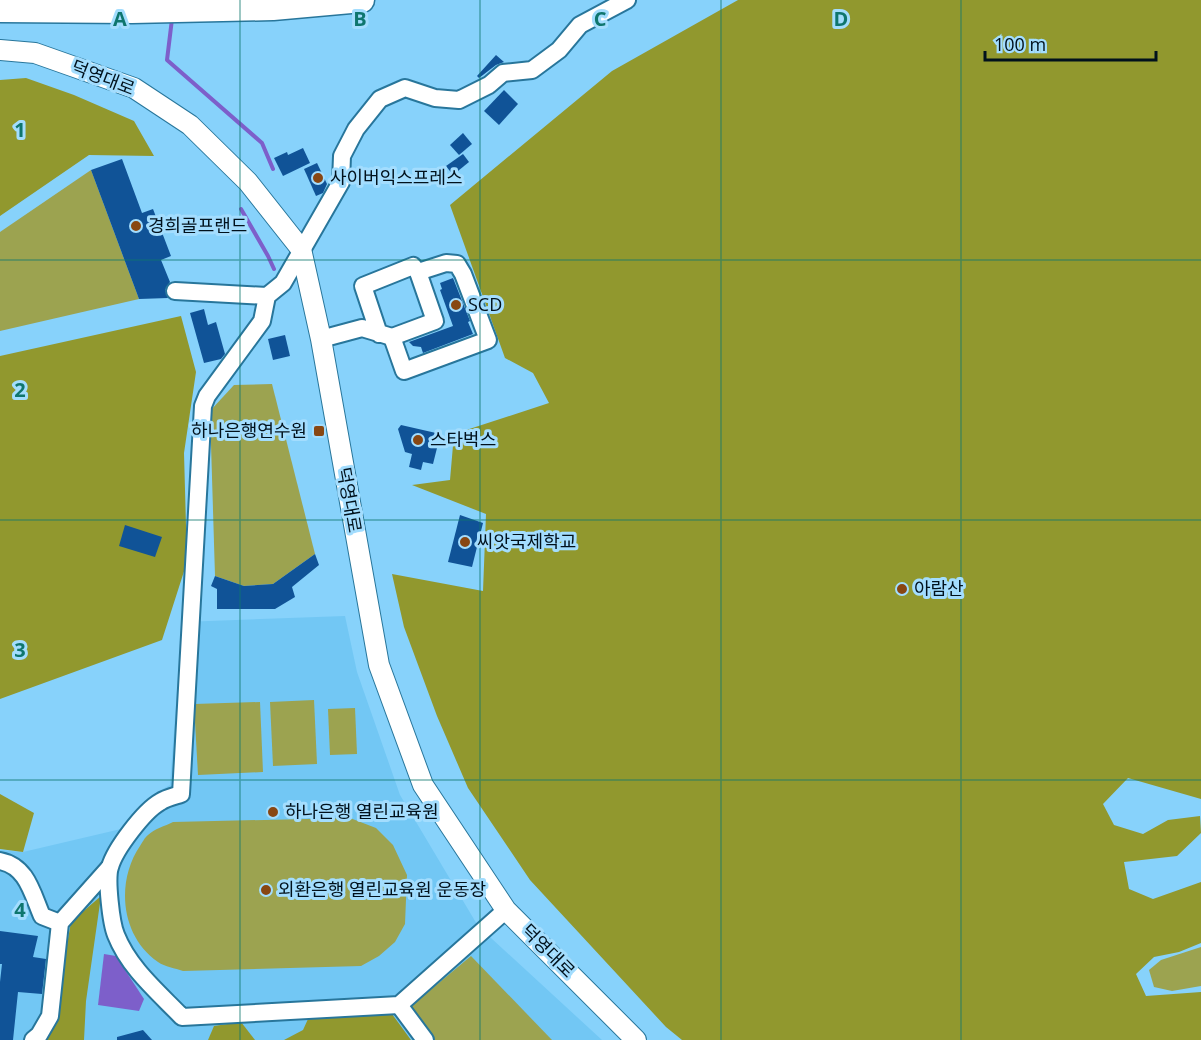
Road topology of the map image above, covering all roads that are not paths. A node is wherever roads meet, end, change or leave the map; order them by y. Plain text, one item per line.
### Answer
1 (362, 0) edge
2 (627, 0) edge
3 (0, 10) edge
4 (0, 50) edge
5 (301, 249) junction
6 (418, 272) junction
7 (175, 291) dead end
8 (267, 296) junction
9 (386, 335) junction
10 (321, 339) junction
11 (0, 861) edge
12 (109, 868) junction
13 (506, 910) junction
14 (60, 923) junction
15 (399, 1005) junction
16 (33, 1040) edge
17 (425, 1040) edge
18 (636, 1040) edge

1 - 3 highway
2 - 5 street
4 - 5 main road, 덕영대로
5 - 8 street
5 - 10 main road, 덕영대로
6 - 9 street
6 - 9 street
6 - 9 street
7 - 8 street
8 - 12 street
9 - 10 street
10 - 13 main road, 덕영대로
11 - 14 street
12 - 14 street
12 - 15 street
13 - 15 street
13 - 18 main road, 덕영대로
14 - 16 street
15 - 17 street

